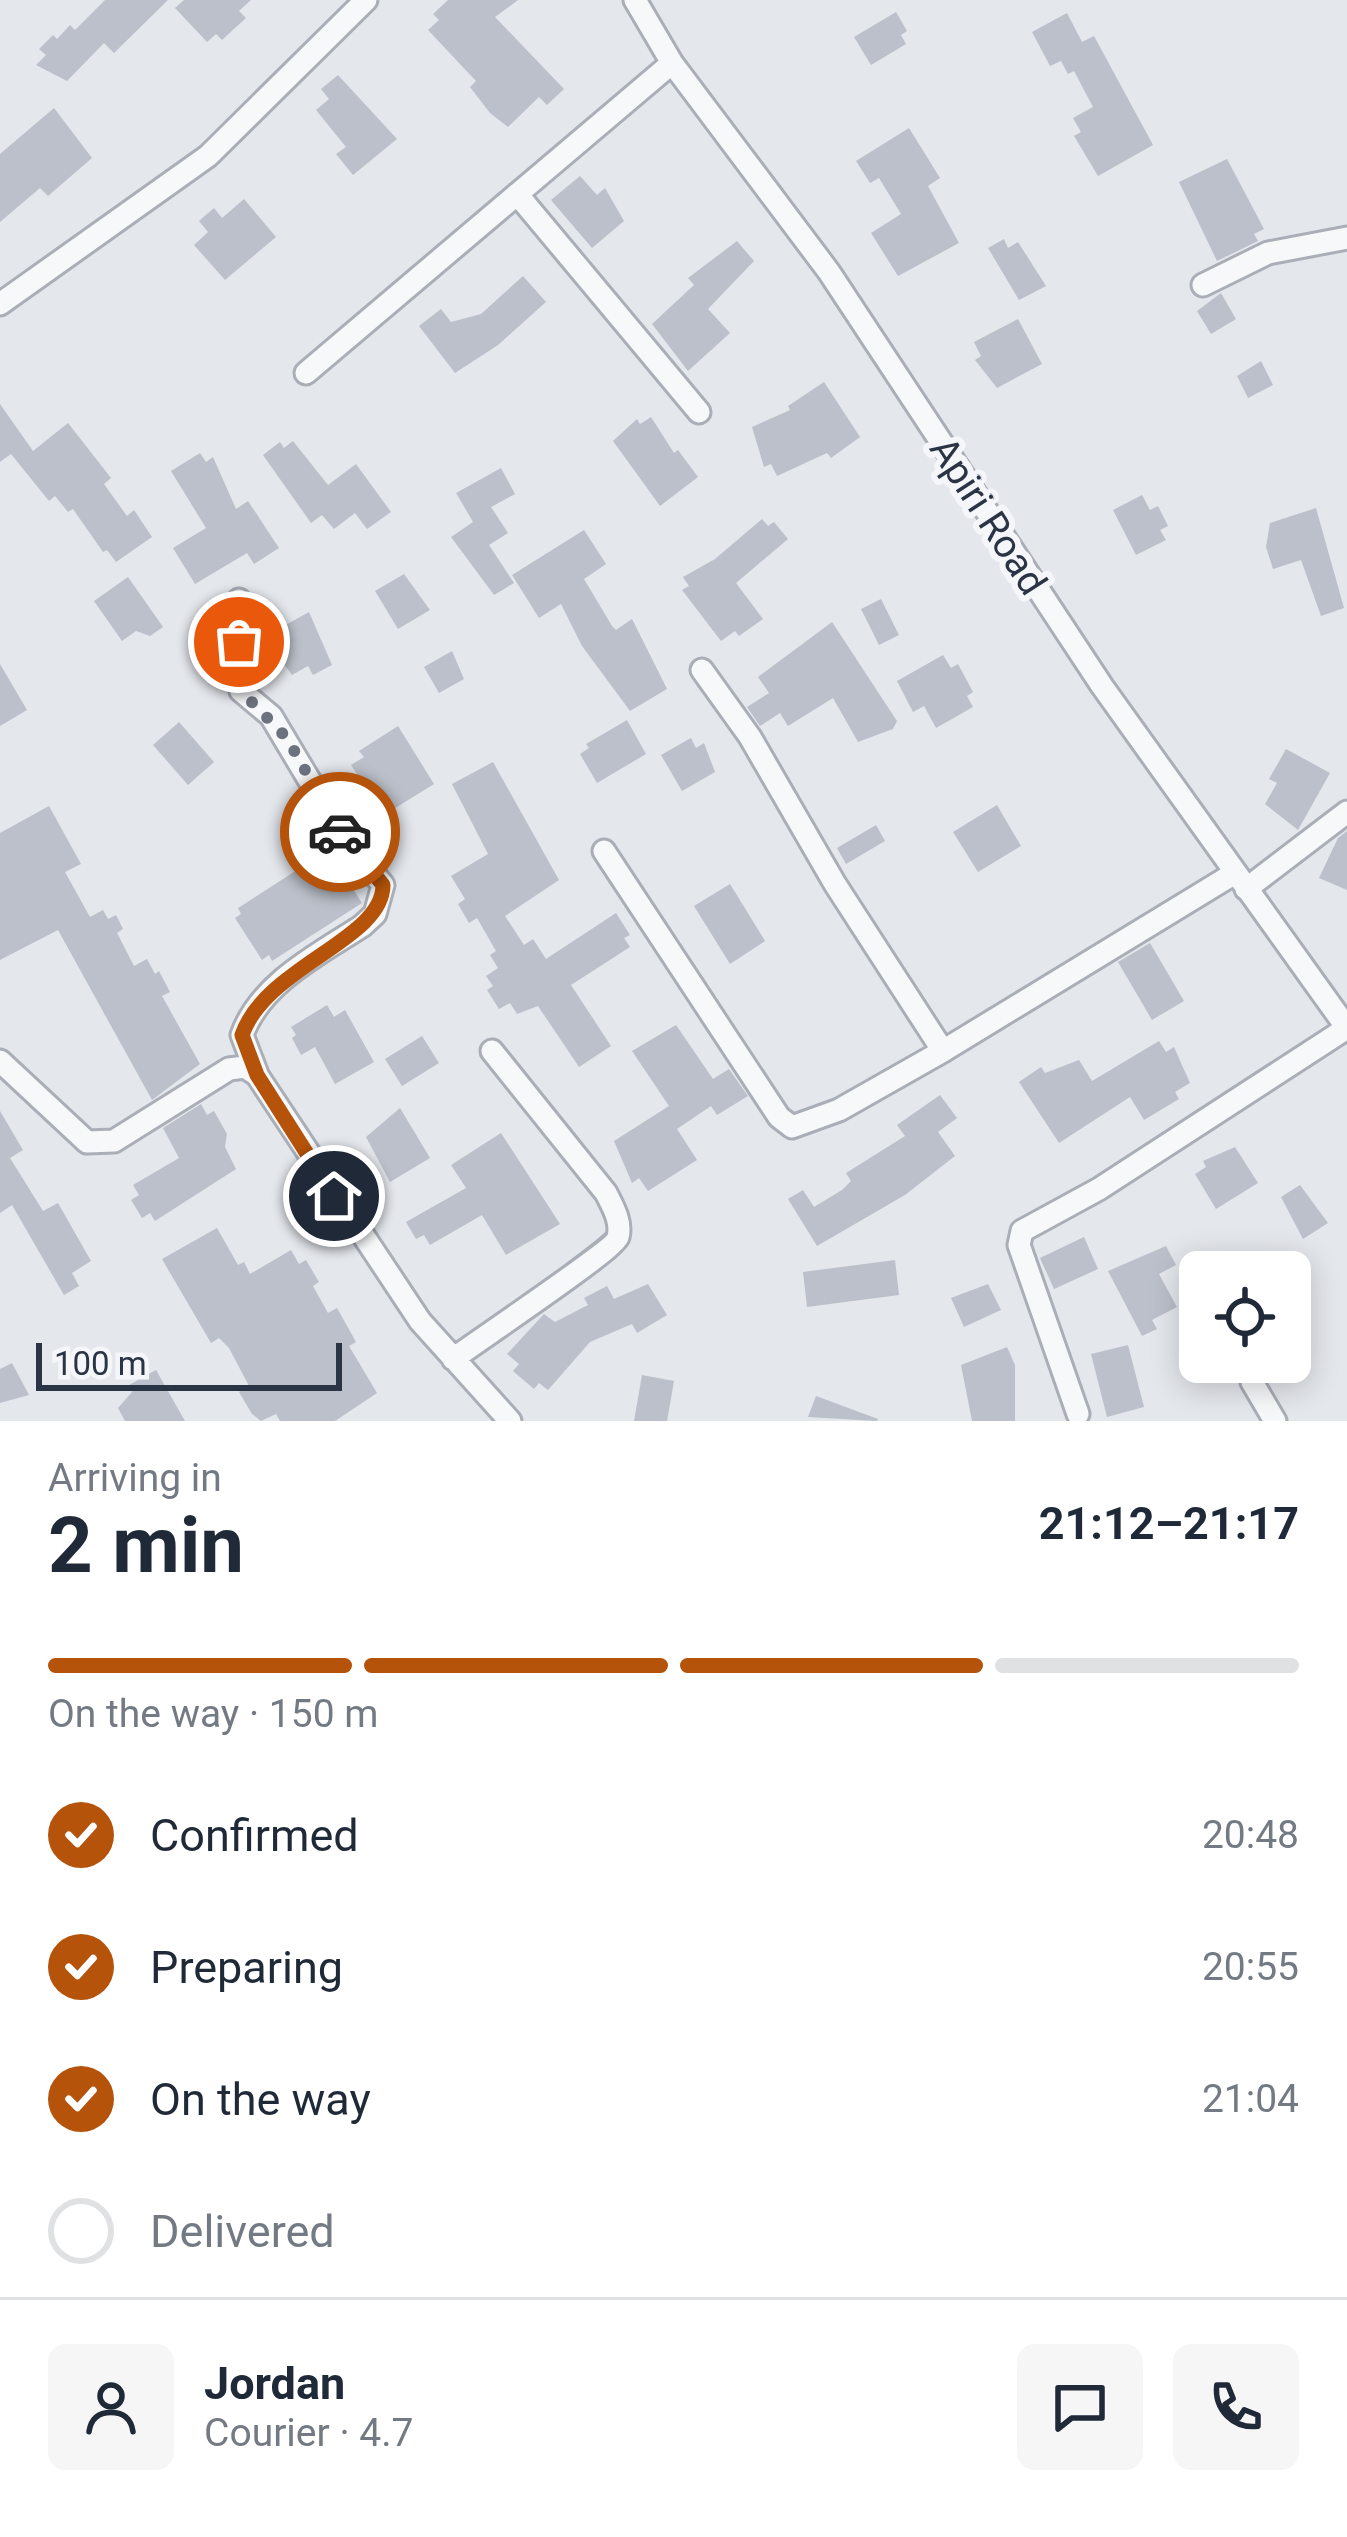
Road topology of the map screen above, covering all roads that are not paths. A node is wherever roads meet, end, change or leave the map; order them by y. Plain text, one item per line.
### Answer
1 (365, 0) edge
2 (634, 0) edge
3 (672, 63) junction
4 (517, 194) junction
5 (1347, 238) edge
6 (1203, 285) dead end
7 (0, 304) edge
8 (306, 373) dead end
9 (699, 412) dead end
10 (238, 600) dead end
11 (702, 670) dead end
12 (1347, 812) edge
13 (604, 851) dead end
14 (1240, 881) junction
15 (1347, 1028) edge
16 (492, 1051) dead end
17 (943, 1051) junction
18 (0, 1060) edge
19 (257, 1075) junction
20 (453, 1359) junction
21 (1253, 1383) edge
22 (1078, 1414) dead end
23 (510, 1421) edge
24 (1275, 1421) edge

1 - 7 street
2 - 3 street, Apiri Road
3 - 4 street
3 - 14 street, Apiri Road
4 - 8 street
4 - 9 street
5 - 6 street
10 - 19 street
11 - 17 street
12 - 14 street
13 - 17 street
14 - 15 street, Apiri Road
14 - 17 street
15 - 22 street
16 - 20 street
18 - 19 street
19 - 20 street
20 - 23 street
21 - 24 street

